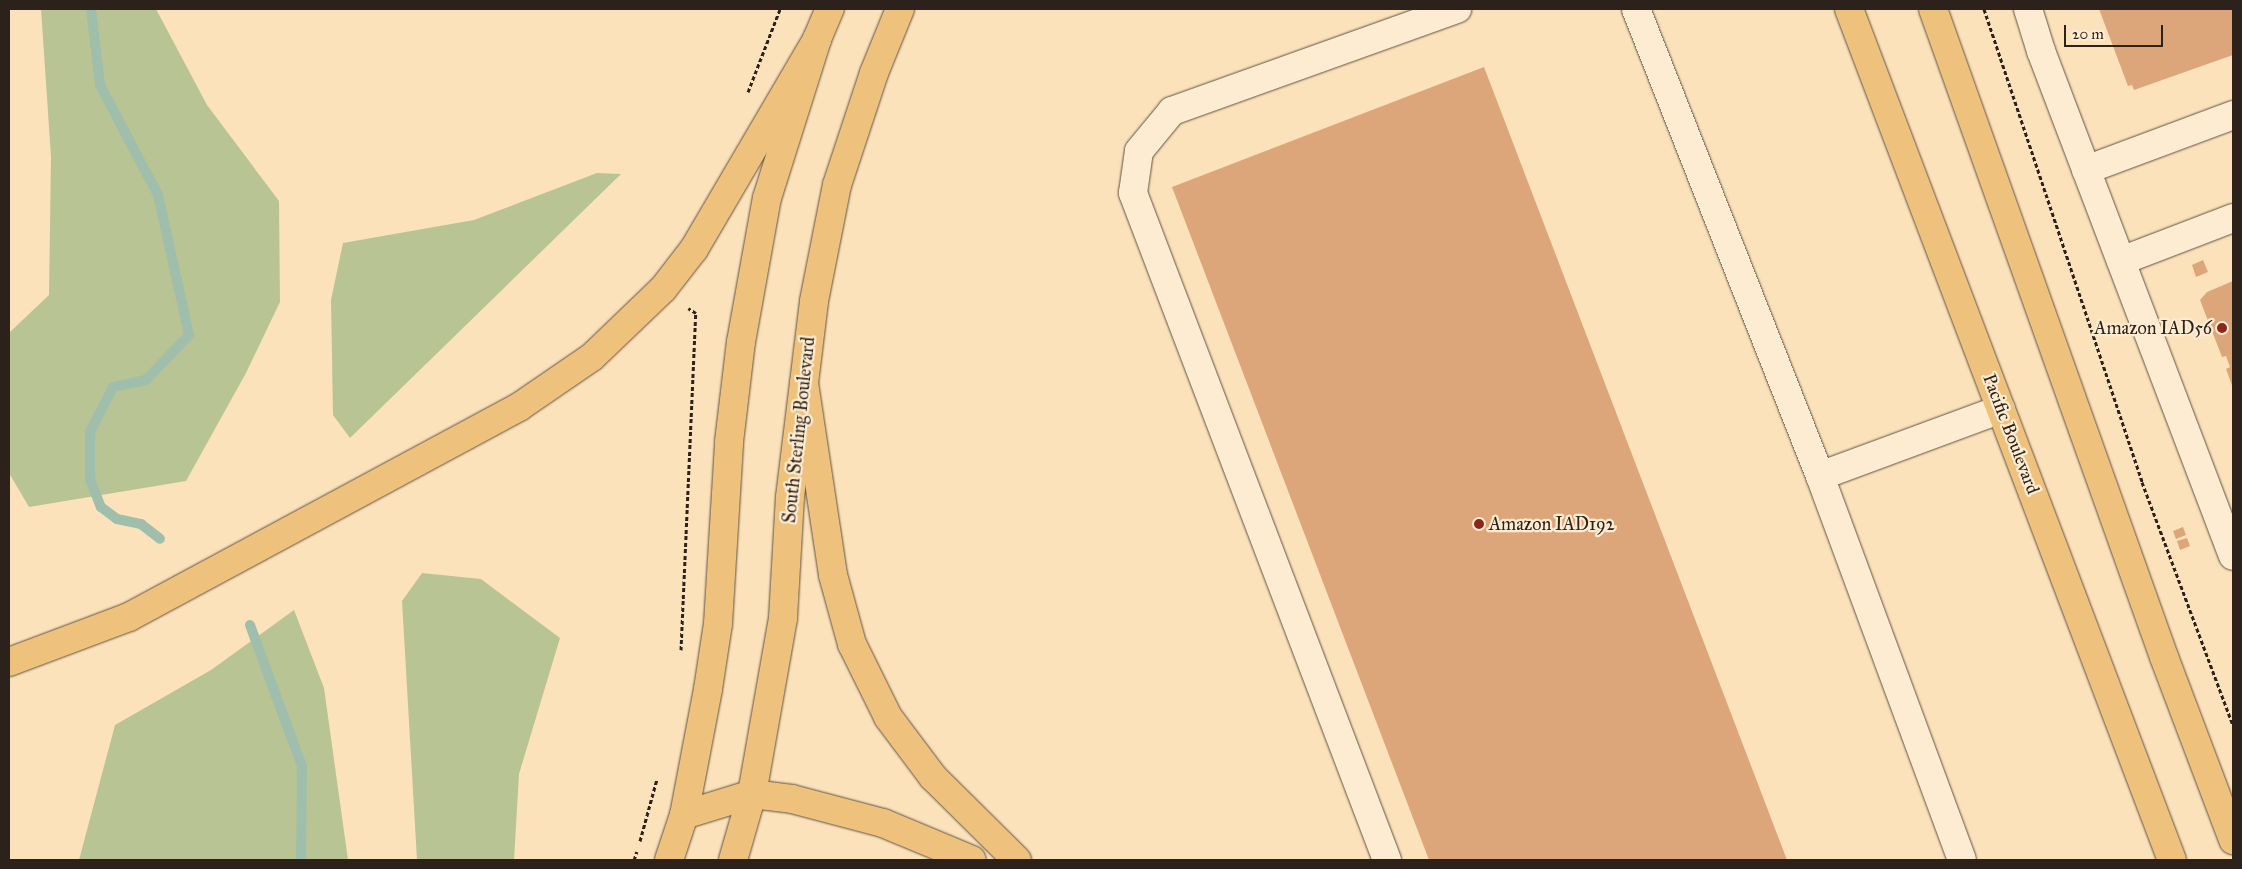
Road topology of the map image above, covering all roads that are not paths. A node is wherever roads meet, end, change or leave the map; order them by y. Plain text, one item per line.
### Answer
1 (830, 9) edge
2 (900, 9) edge
3 (1456, 9) edge
4 (1636, 9) edge
5 (1849, 9) edge
6 (1934, 9) edge
7 (2028, 9) edge
8 (817, 40) junction
9 (2233, 115) edge
10 (2086, 170) junction
11 (2233, 218) edge
12 (2121, 260) junction
13 (804, 384) junction
14 (2001, 409) junction
15 (1820, 476) junction
16 (2233, 556) edge
17 (9, 662) edge
18 (752, 794) junction
19 (684, 816) junction
20 (2233, 840) edge
21 (669, 860) edge
22 (733, 860) edge
23 (972, 860) edge
24 (1018, 860) edge
25 (1387, 860) edge
26 (1962, 860) edge
27 (2172, 860) edge

1 - 8 main road
2 - 13 main road, South Sterling Boulevard
3 - 25 lane
4 - 15 lane
5 - 14 main road, Pacific Boulevard
6 - 20 main road
7 - 10 lane
8 - 17 main road
8 - 19 main road
9 - 10 lane
10 - 12 lane
11 - 12 lane
12 - 16 lane
13 - 18 main road, South Sterling Boulevard
13 - 24 main road
14 - 15 lane
14 - 27 main road, Pacific Boulevard
15 - 26 lane
18 - 19 main road
18 - 22 main road, South Sterling Boulevard
18 - 23 main road
19 - 21 main road

